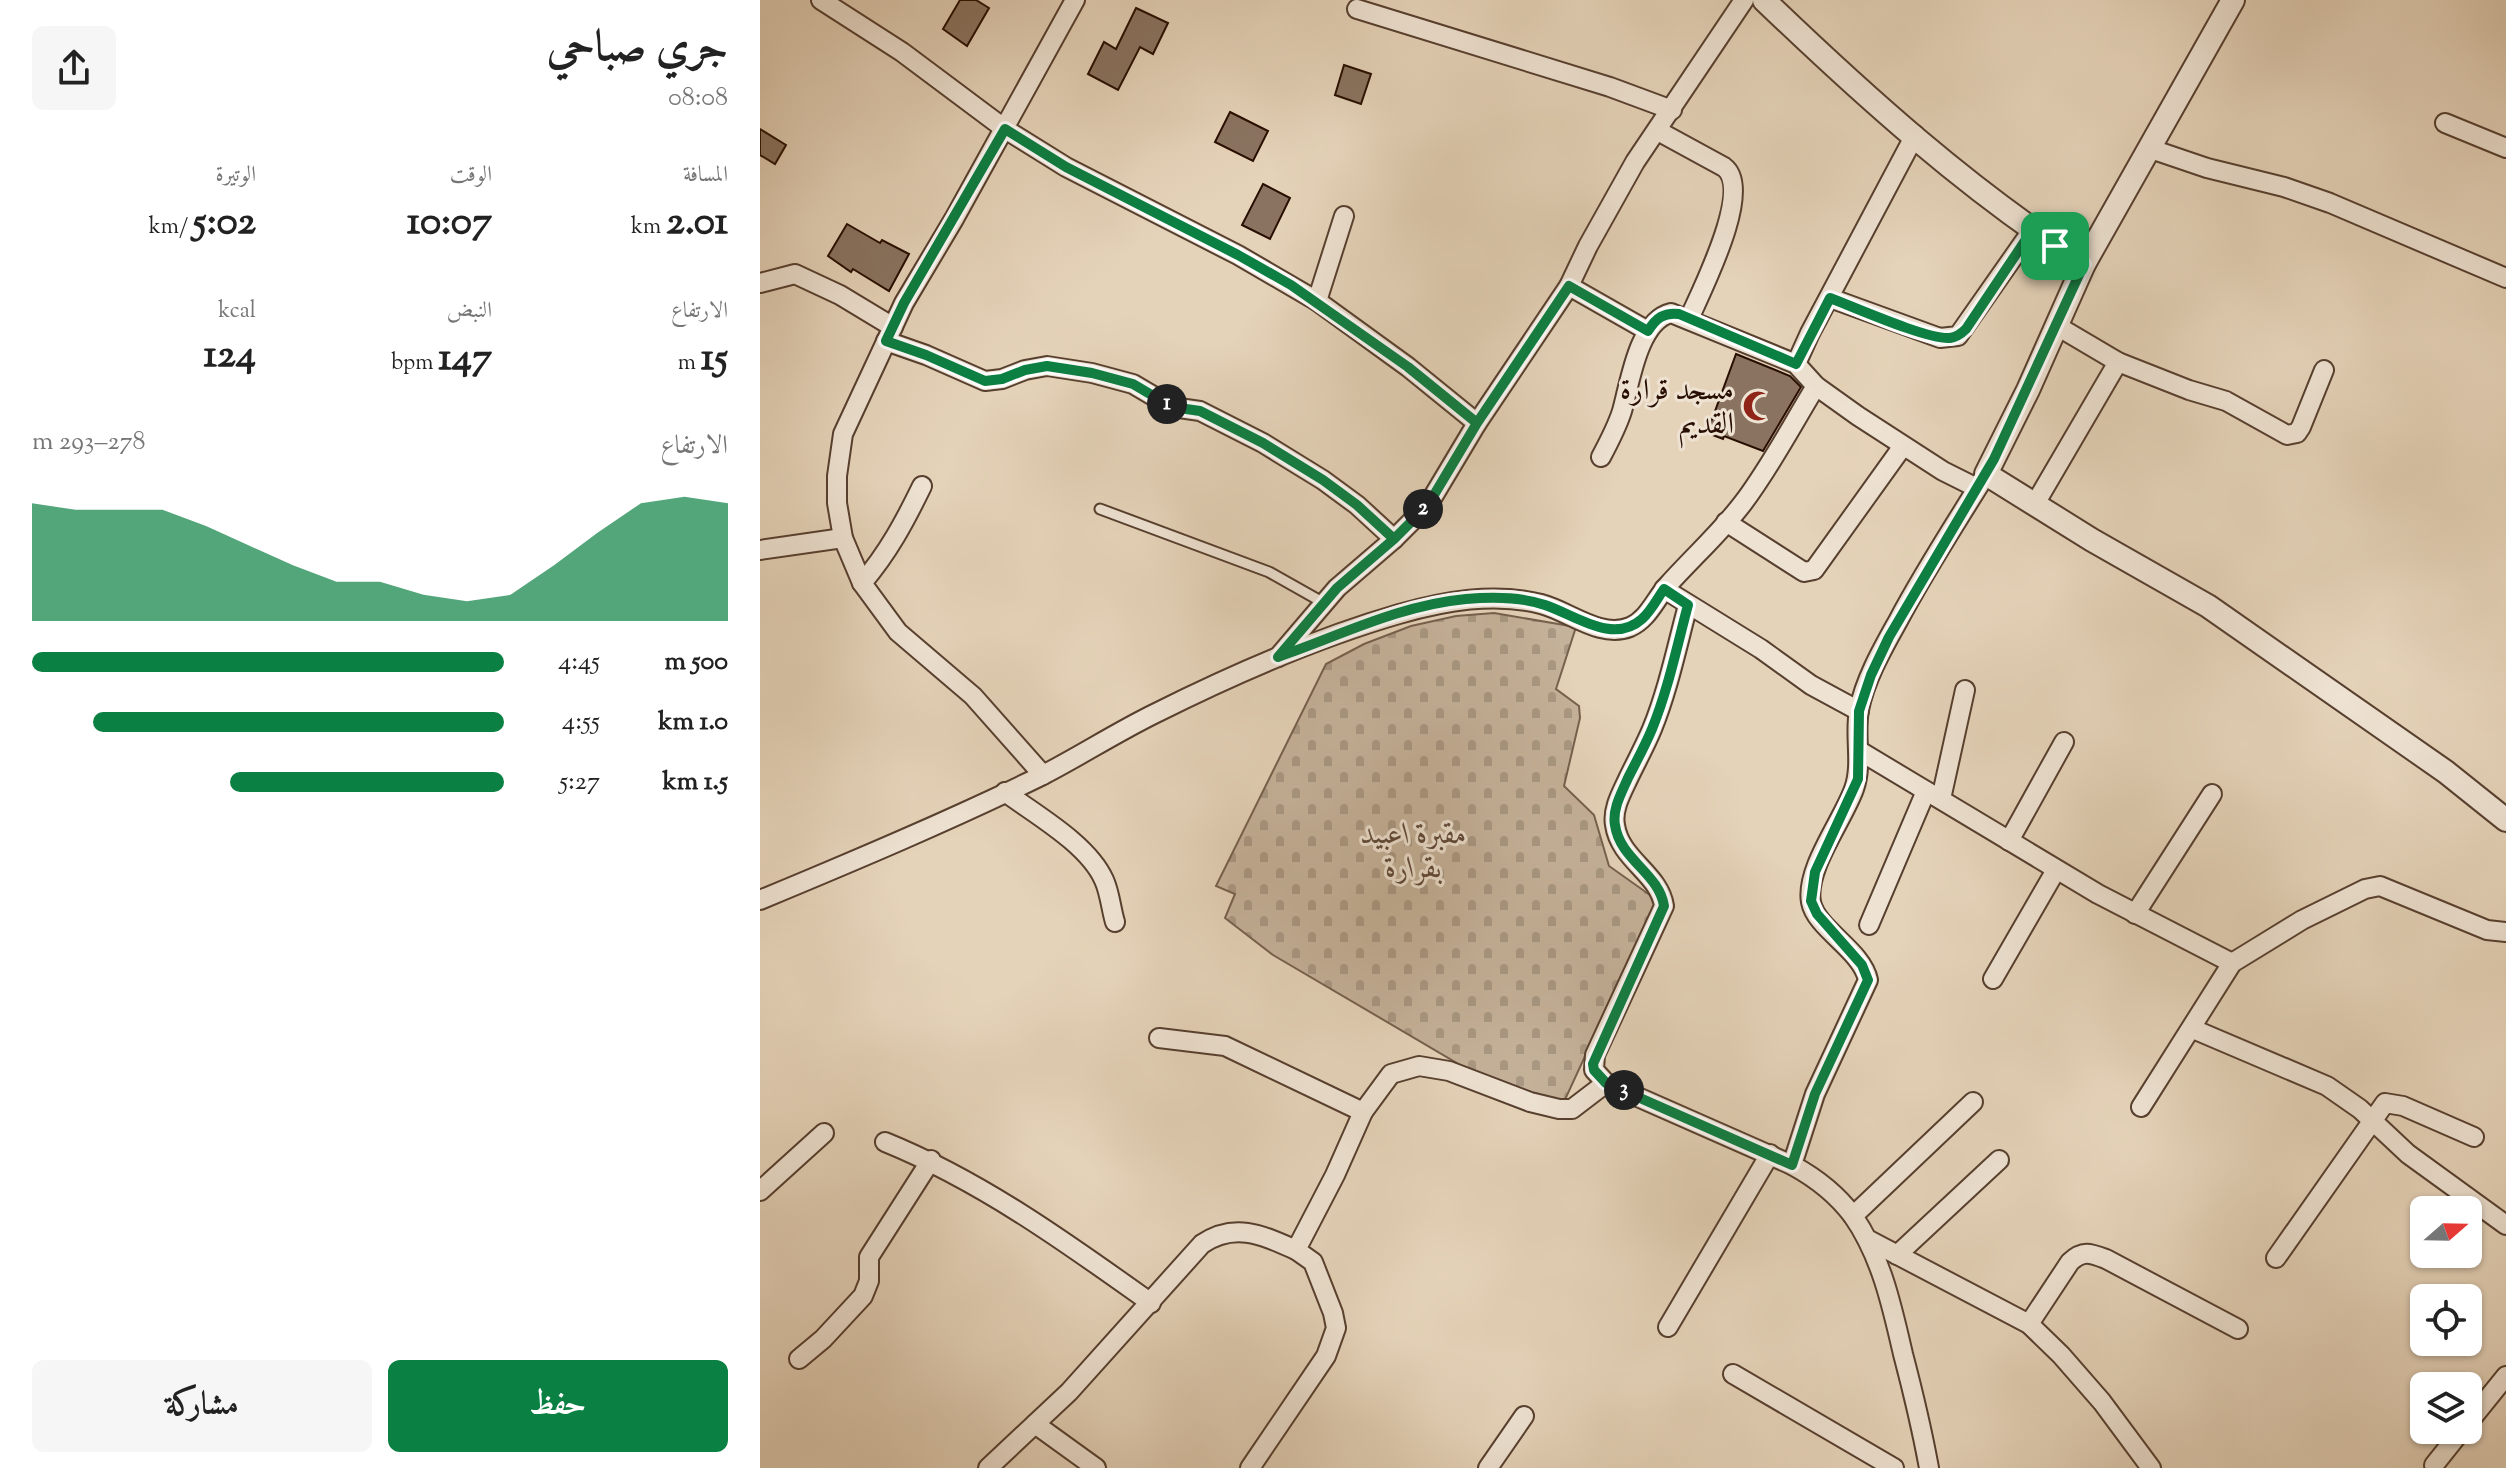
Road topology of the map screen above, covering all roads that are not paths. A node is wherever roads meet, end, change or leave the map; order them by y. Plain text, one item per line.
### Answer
1 (1075, 0) edge
2 (1744, 0) edge
3 (1764, 0) edge
4 (2233, 0) edge
5 (824, 1) edge
6 (1357, 9) dead end
7 (1672, 110) junction
8 (2445, 123) dead end
9 (1005, 129) junction
10 (1658, 131) junction
11 (1915, 135) junction
12 (2148, 148) junction
13 (2506, 148) edge
14 (1344, 216) dead end
15 (2033, 229) junction
16 (2084, 264) junction
17 (2506, 278) edge
18 (760, 283) edge
19 (1569, 286) junction
20 (1830, 298) junction
21 (1317, 301) junction
22 (1689, 319) junction
23 (2057, 326) junction
24 (1648, 331) junction
25 (890, 334) junction
26 (2118, 362) junction
27 (1796, 364) junction
28 (2324, 370) dead end
29 (1816, 386) junction
30 (1477, 423) junction
31 (1903, 446) junction
32 (1601, 457) dead end
33 (1982, 481) junction
34 (922, 486) dead end
35 (2035, 504) junction
36 (1100, 509) dead end
37 (1726, 522) junction
38 (843, 538) junction
39 (1394, 539) junction
40 (760, 550) edge
41 (862, 583) junction
42 (1664, 589) junction
43 (1324, 603) junction
44 (1688, 605) junction
45 (1278, 657) junction
46 (1965, 690) dead end
47 (1859, 711) junction
48 (2064, 742) dead end
49 (1858, 750) junction
50 (1043, 775) junction
51 (1005, 792) junction
52 (2212, 794) dead end
53 (1933, 795) junction
54 (2506, 820) edge
55 (2009, 841) junction
56 (2056, 870) junction
57 (760, 900) edge
58 (2135, 914) junction
59 (1115, 922) dead end
60 (1869, 925) dead end
61 (2506, 932) edge
62 (2232, 963) junction
63 (1993, 979) dead end
64 (2193, 1029) junction
65 (1159, 1038) dead end
66 (1606, 1083) junction
67 (1973, 1102) dead end
68 (2141, 1107) dead end
69 (1363, 1112) junction
70 (2370, 1121) junction
71 (824, 1133) dead end
72 (2474, 1137) dead end
73 (885, 1142) dead end
74 (1770, 1154) junction
75 (931, 1160) junction
76 (1999, 1160) dead end
77 (1792, 1165) junction
78 (760, 1191) edge
79 (1853, 1216) junction
80 (2506, 1225) edge
81 (1867, 1239) junction
82 (1296, 1250) junction
83 (1897, 1255) junction
84 (2276, 1258) dead end
85 (1151, 1303) junction
86 (2029, 1324) junction
87 (1668, 1327) dead end
88 (2238, 1329) dead end
89 (799, 1359) dead end
90 (1733, 1374) dead end
91 (2506, 1376) edge
92 (2482, 1406) edge
93 (1524, 1416) dead end
94 (1035, 1424) junction
95 (2451, 1444) edge
96 (2434, 1465) dead end
97 (988, 1468) edge
98 (1096, 1468) edge
99 (1250, 1468) edge
100 (1488, 1468) edge
101 (1894, 1468) edge
102 (1929, 1468) edge
103 (2151, 1468) edge

1 - 9 street
2 - 7 street
3 - 11 street
4 - 12 street
5 - 9 street
6 - 7 street
7 - 10 street
8 - 13 street
9 - 21 street
9 - 25 street
10 - 19 street
10 - 22 street
11 - 15 street
11 - 20 street
12 - 16 street
12 - 17 street
14 - 21 street
15 - 16 street
15 - 20 street
16 - 23 street
18 - 25 street
19 - 24 street
19 - 30 street
20 - 27 street
21 - 30 street
22 - 24 street
22 - 27 street
23 - 26 street
23 - 33 street
24 - 32 street
25 - 38 street
25 - 39 street
26 - 28 street
26 - 35 street
27 - 29 street
29 - 31 street
29 - 37 street
30 - 39 street
31 - 33 street
31 - 37 street
33 - 35 street
33 - 47 street
34 - 41 street
35 - 54 street
36 - 43 lane
37 - 42 street
38 - 40 street
38 - 41 street
39 - 43 street
41 - 50 street
42 - 44 street
42 - 45 street
43 - 45 street
44 - 47 street
44 - 66 street
45 - 50 street
46 - 53 street
47 - 49 street
48 - 55 street
49 - 53 street
49 - 77 street
50 - 51 street
51 - 57 street
51 - 59 street
52 - 58 street
53 - 55 street
53 - 60 street
55 - 56 street
56 - 58 street
56 - 63 street
58 - 62 street
61 - 62 street
62 - 64 street
64 - 68 street
64 - 70 street
65 - 69 street
66 - 69 street
66 - 74 street
67 - 79 street
69 - 82 street
70 - 72 street
70 - 80 street
70 - 84 street
71 - 78 street
73 - 75 street
74 - 77 street
74 - 87 street
75 - 85 street
75 - 89 street
76 - 83 street
77 - 79 street
79 - 81 street
81 - 83 street
81 - 102 street
82 - 85 street
82 - 99 street
83 - 86 street
85 - 94 street
86 - 88 street
86 - 103 street
90 - 101 street
91 - 92 street
93 - 100 street
94 - 97 street
94 - 98 street
95 - 96 street

